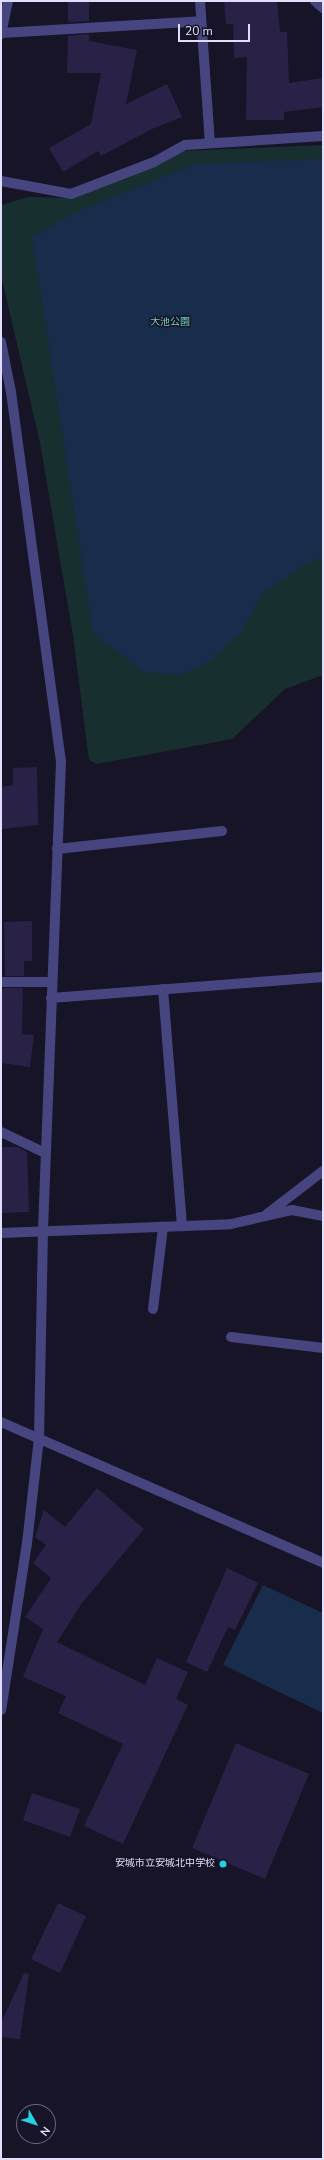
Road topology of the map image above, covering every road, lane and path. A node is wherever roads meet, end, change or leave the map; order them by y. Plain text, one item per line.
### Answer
1 (8, 1) edge
2 (200, 1) edge
3 (315, 1) edge
4 (323, 8) edge
5 (201, 21) junction
6 (1, 34) edge
7 (323, 136) edge
8 (210, 143) junction
9 (1, 181) edge
10 (1, 342) edge
11 (222, 831) dead end
12 (58, 849) junction
13 (323, 977) edge
14 (1, 982) edge
15 (52, 982) junction
16 (163, 989) junction
17 (51, 998) junction
18 (1, 1132) edge
19 (45, 1153) junction
20 (323, 1171) edge
21 (265, 1215) junction
22 (323, 1216) edge
23 (182, 1226) junction
24 (163, 1227) junction
25 (43, 1230) junction
26 (1, 1233) edge
27 (153, 1309) dead end
28 (231, 1336) dead end
29 (323, 1348) edge
30 (1, 1422) edge
31 (39, 1438) junction
32 (323, 1563) edge
33 (1, 1710) edge

1 - 6 street
2 - 5 street
3 - 4 street
5 - 6 street
5 - 8 street
7 - 8 street
8 - 9 street
10 - 12 street
11 - 12 street
12 - 15 street
13 - 16 street
14 - 15 street
15 - 17 street
16 - 17 street
16 - 23 street
17 - 19 street
18 - 19 street
19 - 25 street
20 - 21 street
21 - 22 street
21 - 23 street
23 - 24 street
24 - 25 street
24 - 27 street
25 - 26 street
25 - 31 street
28 - 29 street
30 - 31 street
31 - 32 street
31 - 33 street

